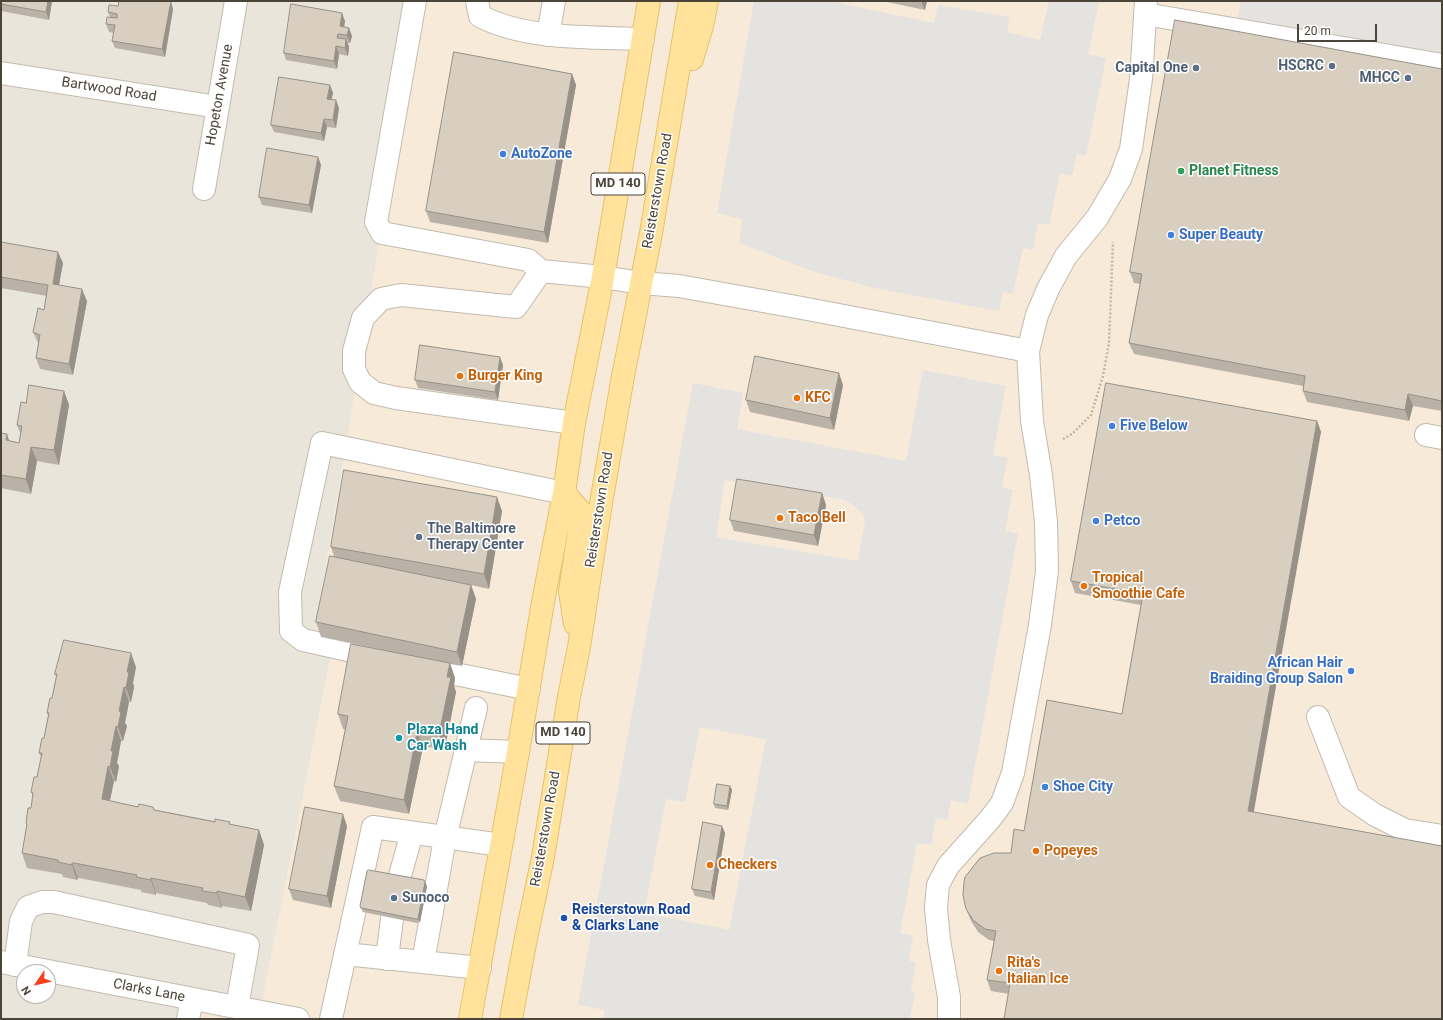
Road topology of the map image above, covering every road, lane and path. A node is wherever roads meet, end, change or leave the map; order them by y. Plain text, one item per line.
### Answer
1 (236, 1) edge
2 (415, 1) edge
3 (477, 1) edge
4 (554, 1) edge
5 (649, 1) edge
6 (690, 1) edge
7 (707, 1) edge
8 (1145, 8) edge
9 (548, 35) junction
10 (643, 39) junction
11 (1442, 65) edge
12 (1, 73) edge
13 (218, 107) junction
14 (667, 138) junction
15 (204, 189) dead end
16 (1113, 242) dead end
17 (541, 271) junction
18 (603, 277) junction
19 (641, 283) junction
20 (1028, 351) junction
21 (574, 423) junction
22 (1063, 439) dead end
23 (564, 493) junction
24 (579, 647) junction
25 (529, 689) junction
26 (476, 708) dead end
27 (1318, 717) dead end
28 (465, 750) junction
29 (518, 752) junction
30 (412, 833) junction
31 (1442, 836) edge
32 (445, 838) junction
33 (501, 845) junction
34 (399, 879) edge
35 (392, 918) edge
36 (345, 954) junction
37 (387, 958) junction
38 (423, 962) junction
39 (8, 964) edge
40 (480, 968) junction
41 (237, 1007) junction
42 (190, 1009) edge
43 (298, 1019) edge
44 (331, 1019) edge
45 (470, 1019) edge
46 (511, 1019) edge
47 (949, 1019) edge

1 - 13 street, Hopeton Avenue
2 - 17 street
3 - 9 street
4 - 9 street
5 - 10 main road, MD 140
6 - 14 main road, Reisterstown Road / MD 140
7 - 14 main road
8 - 11 street
8 - 20 street
9 - 10 street
10 - 18 main road, MD 140
12 - 13 street, Bartwood Road
13 - 15 street, Hopeton Avenue
14 - 19 main road, Reisterstown Road / MD 140
16 - 22 path
17 - 18 street
17 - 21 street
18 - 19 street
18 - 21 main road, MD 140
19 - 20 street
19 - 24 main road, Reisterstown Road / MD 140
20 - 47 street
21 - 23 main road, MD 140
23 - 24 main road
23 - 25 main road, MD 140
23 - 25 street
24 - 46 main road, Reisterstown Road / MD 140
25 - 29 main road, MD 140
26 - 28 street
27 - 31 street
28 - 29 street
28 - 32 street
29 - 33 main road, MD 140
30 - 32 street
30 - 34 street
30 - 36 street
32 - 33 street
32 - 38 street
33 - 40 main road, MD 140
35 - 37 street
36 - 37 street
36 - 44 street
37 - 38 street
38 - 40 street
39 - 41 street
39 - 42 street, Clarks Lane
40 - 45 main road, MD 140
41 - 42 street, Clarks Lane
41 - 43 street, Clarks Lane

